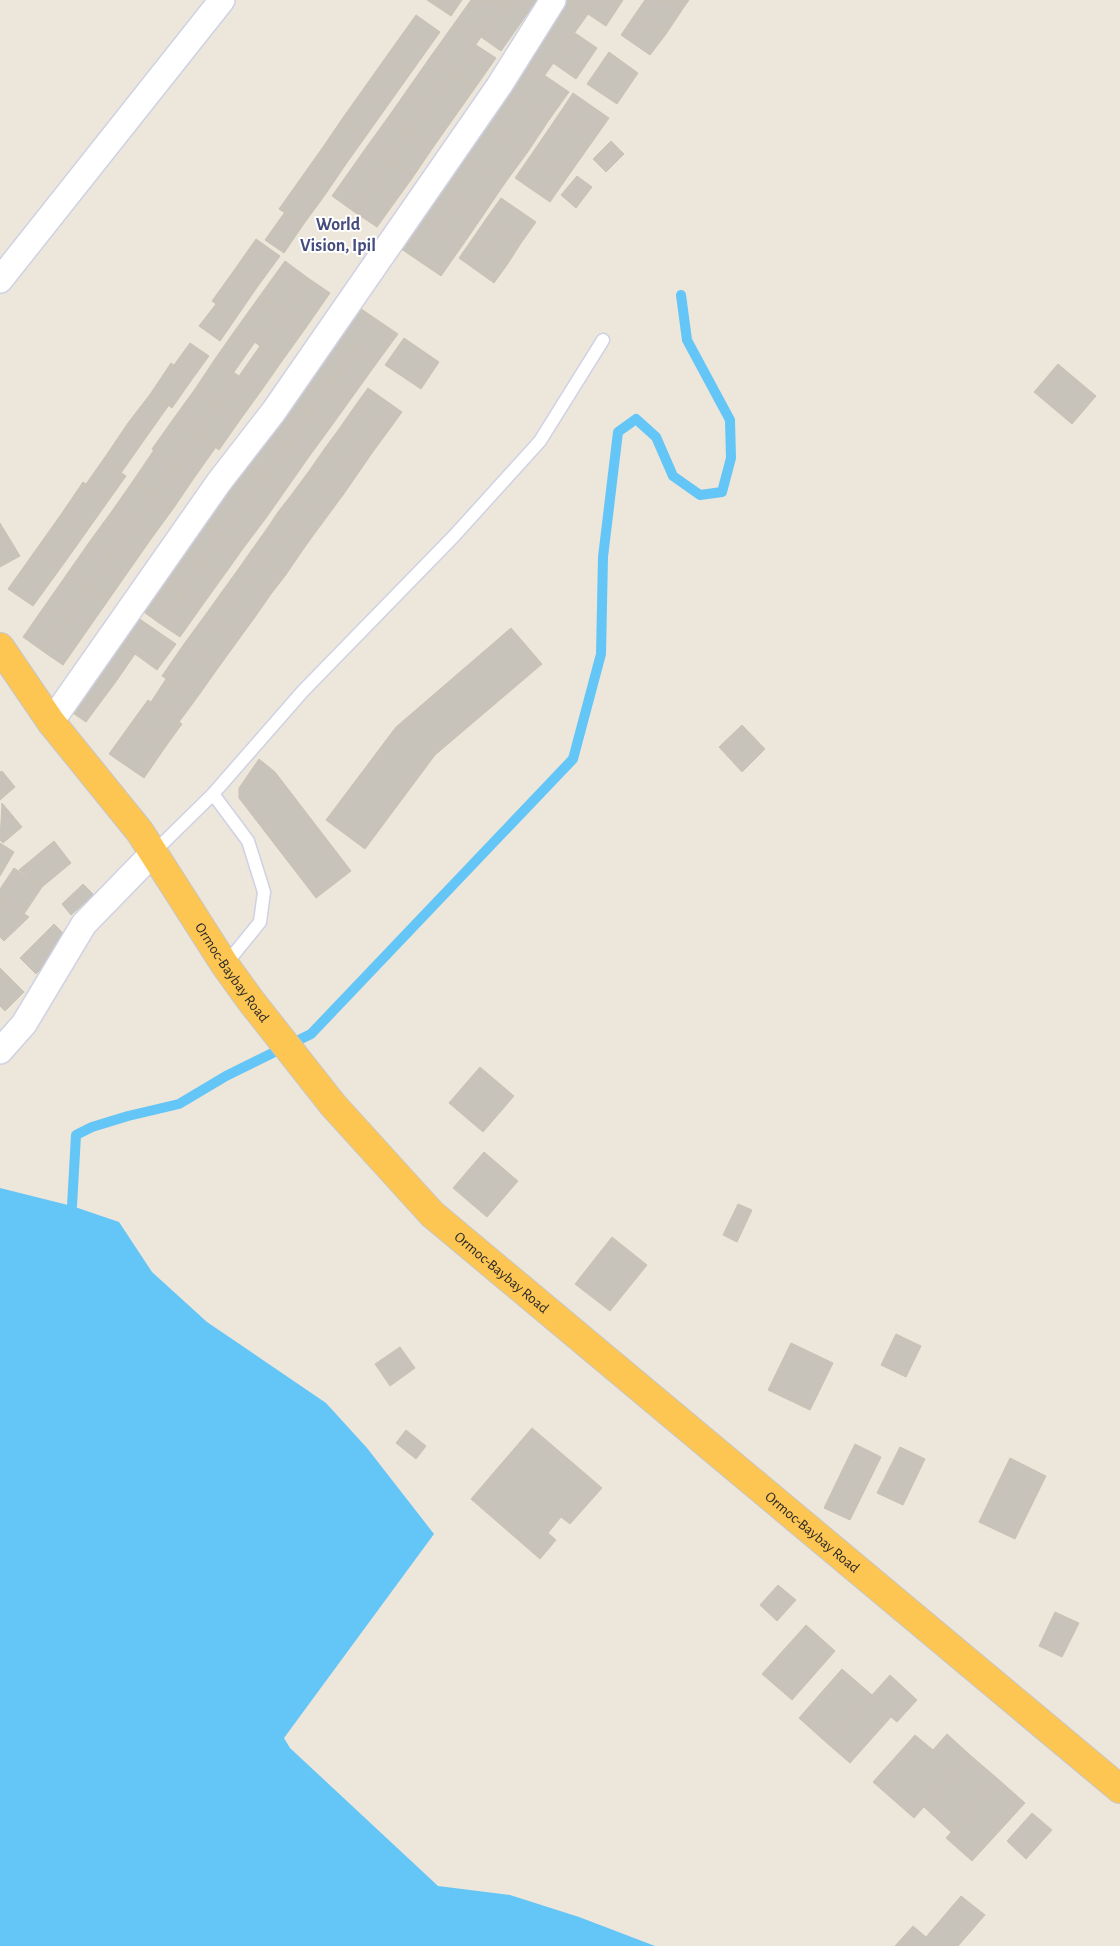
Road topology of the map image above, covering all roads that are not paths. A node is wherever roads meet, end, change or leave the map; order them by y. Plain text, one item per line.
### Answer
1 (222, 0) edge
2 (553, 0) edge
3 (0, 280) edge
4 (602, 340) dead end
5 (0, 647) edge
6 (51, 722) junction
7 (213, 794) junction
8 (154, 852) junction
9 (224, 965) junction
10 (0, 1051) edge
11 (1120, 1788) edge

1 - 3 street
2 - 6 street
4 - 7 lane
5 - 6 highway, Ormoc-Baybay Road
6 - 8 highway, Ormoc-Baybay Road
7 - 8 lane
7 - 9 lane
8 - 9 highway, Ormoc-Baybay Road
8 - 10 street
9 - 11 highway, Ormoc-Baybay Road

